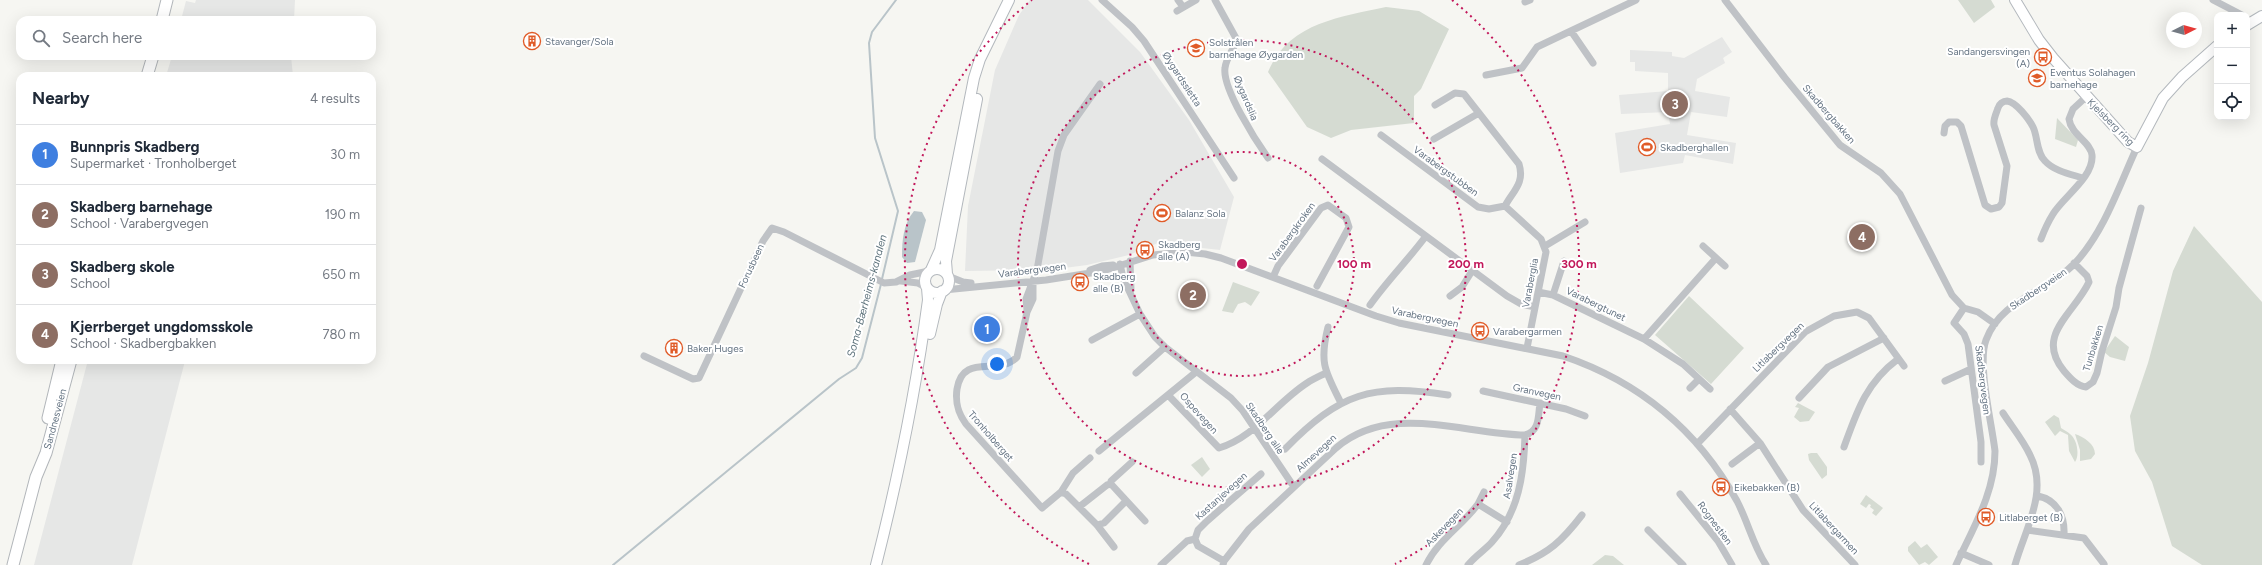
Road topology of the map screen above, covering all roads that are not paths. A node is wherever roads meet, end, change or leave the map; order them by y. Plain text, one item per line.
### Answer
1 (168, 0) edge
2 (1009, 0) edge
3 (1102, 0) edge
4 (1178, 0) edge
5 (1196, 0) edge
6 (1215, 0) edge
7 (1636, 0) edge
8 (1725, 0) edge
9 (2015, 0) edge
10 (2213, 0) edge
11 (2236, 12) edge
12 (163, 16) edge
13 (2262, 16) edge
14 (2250, 22) edge
15 (1571, 31) junction
16 (988, 45) junction
17 (2215, 48) edge
18 (152, 60) edge
19 (1593, 63) dead end
20 (148, 72) edge
21 (1486, 75) dead end
22 (1100, 84) dead end
23 (2086, 96) junction
24 (1435, 105) dead end
25 (1479, 113) junction
26 (1944, 133) dead end
27 (1381, 135) dead end
28 (1434, 139) dead end
29 (2137, 148) junction
30 (1268, 158) dead end
31 (1322, 159) dead end
32 (1234, 178) dead end
33 (2084, 178) junction
34 (1505, 206) junction
35 (2141, 208) dead end
36 (1586, 222) dead end
37 (1426, 236) junction
38 (2041, 239) dead end
39 (1545, 246) junction
40 (1703, 246) dead end
41 (1716, 258) junction
42 (1564, 261) dead end
43 (1130, 262) junction
44 (2074, 263) junction
45 (1120, 264) junction
46 (1725, 266) dead end
47 (930, 271) junction
48 (1472, 271) junction
49 (947, 275) junction
50 (1273, 277) junction
51 (899, 281) junction
52 (1033, 282) junction
53 (987, 285) junction
54 (1318, 286) dead end
55 (927, 288) junction
56 (943, 291) junction
57 (1538, 292) junction
58 (1131, 294) junction
59 (1554, 295) junction
60 (1450, 296) dead end
61 (1370, 305) dead end
62 (1535, 307) junction
63 (1964, 308) junction
64 (1140, 314) junction
65 (1995, 324) junction
66 (1328, 328) dead end
67 (1884, 338) junction
68 (1644, 339) junction
69 (1092, 340) dead end
70 (1165, 348) junction
71 (1527, 348) junction
72 (644, 356) dead end
73 (1898, 359) junction
74 (61, 364) edge
75 (71, 364) edge
76 (1904, 366) dead end
77 (1971, 369) junction
78 (1196, 372) junction
79 (1136, 373) dead end
80 (1326, 373) junction
81 (1699, 379) junction
82 (1945, 381) dead end
83 (916, 386) junction
84 (1690, 388) dead end
85 (1710, 389) dead end
86 (1483, 391) dead end
87 (1448, 395) dead end
88 (1169, 396) junction
89 (1799, 398) dead end
90 (1341, 403) junction
91 (1540, 403) junction
92 (1730, 409) junction
93 (2003, 413) dead end
94 (1585, 416) dead end
95 (1254, 428) junction
96 (1525, 435) junction
97 (1760, 443) junction
98 (1697, 444) junction
99 (1844, 447) dead end
100 (1285, 449) dead end
101 (1099, 451) dead end
102 (1090, 458) dead end
103 (1132, 462) dead end
104 (1981, 462) dead end
105 (1732, 464) dead end
106 (1261, 474) dead end
107 (36, 477) junction
108 (1111, 484) junction
109 (1294, 487) junction
110 (1061, 492) junction
111 (1484, 492) dead end
112 (1680, 494) dead end
113 (2038, 496) junction
114 (1125, 502) junction
115 (1478, 504) junction
116 (1079, 507) junction
117 (1582, 515) dead end
118 (1145, 521) dead end
119 (1508, 522) junction
120 (1097, 525) junction
121 (1648, 530) dead end
122 (2027, 530) junction
123 (2064, 535) junction
124 (1195, 539) junction
125 (1114, 547) dead end
126 (1961, 553) junction
127 (1223, 563) edge
128 (2104, 564) edge
129 (13, 565) edge
130 (876, 565) edge
131 (1161, 565) edge
132 (1426, 565) edge
133 (1468, 565) edge
134 (1519, 565) edge
135 (1682, 565) edge
136 (1732, 565) edge
137 (1766, 565) edge
138 (1855, 565) edge
139 (1956, 565) edge
140 (1989, 565) edge
141 (2015, 565) edge

1 - 12 main road
2 - 16 main road
3 - 32 street, Øygardssletta
4 - 5 street
6 - 30 street, Øygardslia
7 - 15 street
8 - 63 street, Skadbergbakken
9 - 23 main road, Kjelsberg ring
10 - 11 street
13 - 14 main road
15 - 19 street
15 - 21 street
16 - 47 main road
16 - 49 main road
17 - 29 main road, Skadbergveien
18 - 20 main road
22 - 52 street, Tronholberget
23 - 29 main road, Kjelsberg ring
23 - 33 street
24 - 25 street
25 - 28 street
25 - 34 street
26 - 33 street
27 - 34 street, Varabergstubben
29 - 44 street, Skadbergveien
31 - 37 street
33 - 38 street
34 - 39 street, Varaberglia
35 - 44 street, Tunbakken
36 - 39 street
37 - 48 street
37 - 61 street
39 - 57 street, Varaberglia
40 - 41 street
41 - 46 street
41 - 68 street
42 - 59 street
43 - 45 street, Varabergvegen
43 - 50 street, Varabergvegen
43 - 58 street, Skadberg alle
44 - 65 street, Skadbergveien
45 - 52 street, Varabergvegen
45 - 58 street, Skadberg alle
47 - 49 main road, Forusbeen
47 - 51 street, Forusbeen
47 - 55 main road
48 - 60 street
48 - 62 street
49 - 53 street
49 - 56 main road
50 - 54 street, Varabergkroken
50 - 71 street, Varabergvegen
51 - 55 street, Forusbeen
51 - 72 street, Forusbeen
52 - 53 street, Varabergvegen
52 - 110 street, Tronholberget
53 - 56 street
55 - 56 main road, Forusbeen
55 - 83 main road
56 - 83 main road
57 - 59 street, Varabergtunet
57 - 62 street, Varaberglia
58 - 64 street, Skadberg alle
59 - 68 street, Varabergtunet
62 - 71 street, Varaberglia
63 - 65 street
63 - 77 street, Skadbergvegen
64 - 69 street
64 - 70 street, Skadberg alle
65 - 126 street, Skadbergveien
66 - 80 street
67 - 73 street, Litlabergvegen
67 - 89 street
67 - 92 street, Litlabergvegen
68 - 81 street, Varabergtunet
70 - 78 street, Skadberg alle
70 - 79 street
71 - 98 street, Varabergvegen
73 - 76 street, Litlabergvegen
73 - 99 street
74 - 107 main road, Sandnesveien
75 - 107 main road, Sandnesveien
77 - 82 street
77 - 104 street, Skadbergvegen
78 - 88 street
78 - 95 street, Skadberg alle
80 - 90 street
80 - 95 street
81 - 84 street
81 - 85 street, Varabergtunet
83 - 130 main road
86 - 91 street, Granvegen
87 - 90 street
88 - 95 street, Ospevegen
88 - 101 street
90 - 100 street
91 - 94 street, Granvegen
91 - 96 street
92 - 97 street, Litlabergarmen
92 - 98 street, Litlabergvegen
93 - 113 street
95 - 109 street, Skadberg alle
96 - 109 street, Almevegen
96 - 119 street, Asalvegen
97 - 105 street
97 - 138 street, Litlabergarmen
98 - 137 street, Varabergvegen
102 - 110 street, Tronholberget
103 - 108 street
106 - 124 street, Kastanjevegen
107 - 129 main road, Sandnesveien
108 - 114 street
108 - 116 street
109 - 127 street, Almevegen
110 - 116 street
111 - 115 street, Askevegen
112 - 136 street, Rognestien
113 - 122 street
113 - 123 street
114 - 118 street
114 - 120 street
115 - 119 street
115 - 132 street, Askevegen
116 - 120 street
117 - 134 street
119 - 133 street, Asalvegen
120 - 125 street
121 - 135 street
122 - 123 street
122 - 141 street
123 - 128 street
124 - 127 street
124 - 131 street, Kastanjevegen
126 - 139 street, Skadbergveien
126 - 140 street

